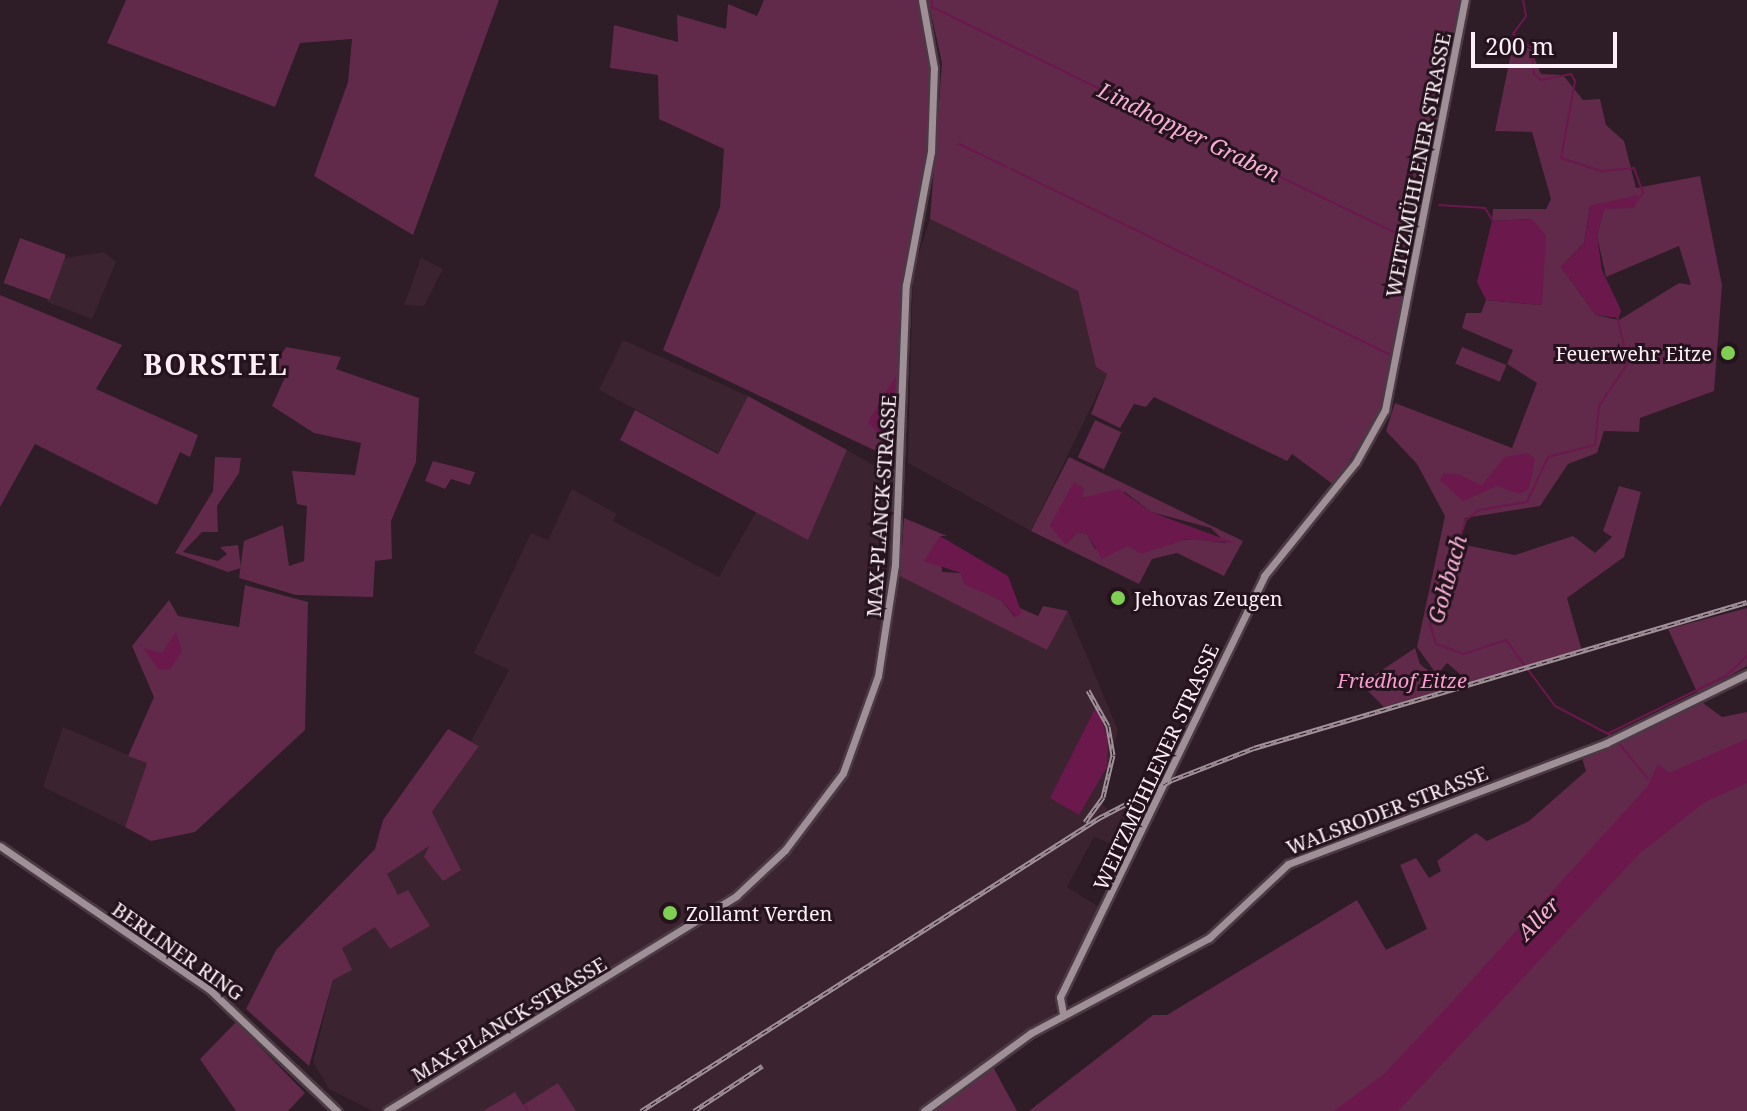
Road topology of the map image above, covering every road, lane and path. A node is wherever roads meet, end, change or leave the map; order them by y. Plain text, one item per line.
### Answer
1 (922, 0) edge
2 (1465, 0) edge
3 (1747, 674) edge
4 (0, 846) edge
5 (1063, 1014) junction
6 (340, 1111) edge
7 (387, 1111) edge
8 (924, 1111) edge

1 - 7 street, MAX-PLANCK-STRASSE
2 - 5 street, WEITZMÜHLENER STRASSE
3 - 5 street, WALSRODER STRASSE
4 - 6 street, BERLINER RING
5 - 8 street, WALSRODER STRASSE

